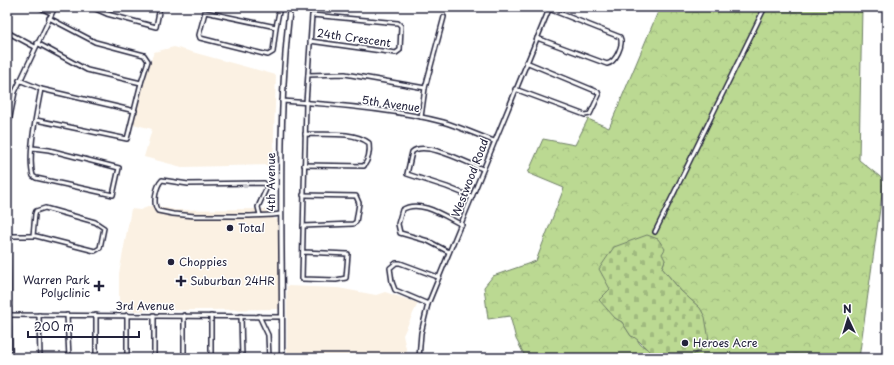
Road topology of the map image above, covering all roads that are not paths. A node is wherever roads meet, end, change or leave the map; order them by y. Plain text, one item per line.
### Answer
1 (39, 7) edge
2 (55, 7) edge
3 (90, 7) edge
4 (160, 7) edge
5 (280, 7) edge
6 (290, 7) edge
7 (622, 7) edge
8 (633, 7) edge
9 (765, 7) edge
10 (549, 8) edge
11 (51, 13) junction
12 (444, 17) dead end
13 (49, 18) junction
14 (276, 27) junction
15 (7, 32) edge
16 (537, 38) junction
17 (310, 42) junction
18 (37, 43) junction
19 (35, 47) junction
20 (526, 62) junction
21 (308, 75) junction
22 (19, 80) junction
23 (141, 83) junction
24 (425, 88) junction
25 (41, 89) junction
26 (515, 89) junction
27 (282, 101) junction
28 (306, 102) junction
29 (135, 111) junction
30 (421, 117) junction
31 (36, 120) junction
32 (305, 134) junction
33 (494, 141) junction
34 (33, 148) junction
35 (7, 157) edge
36 (304, 165) junction
37 (483, 169) junction
38 (304, 195) junction
39 (472, 197) junction
40 (7, 202) edge
41 (280, 214) junction
42 (260, 215) junction
43 (462, 225) junction
44 (303, 226) junction
45 (655, 232) dead end
46 (8, 236) junction
47 (33, 236) junction
48 (303, 252) junction
49 (449, 252) junction
50 (438, 277) junction
51 (428, 304) junction
52 (8, 315) edge
53 (39, 315) junction
54 (67, 315) junction
55 (96, 315) junction
56 (127, 315) junction
57 (154, 315) junction
58 (184, 315) junction
59 (211, 316) junction
60 (241, 316) junction
61 (259, 316) junction
62 (282, 317) junction
63 (10, 358) edge
64 (40, 358) edge
65 (69, 358) edge
66 (96, 358) edge
67 (127, 358) edge
68 (154, 358) edge
69 (184, 358) edge
70 (211, 358) edge
71 (242, 358) edge
72 (269, 358) edge
73 (282, 358) edge
74 (419, 358) edge

1 - 11 street
2 - 11 street
3 - 4 street
5 - 14 street
6 - 27 street, 4th Avenue
7 - 8 street
9 - 45 street
10 - 16 street, Westwood Road
10 - 16 street
11 - 13 street
12 - 24 street
13 - 18 street
13 - 23 street
14 - 14 street
15 - 19 street
16 - 20 street, Westwood Road
17 - 17 street, 24th Crescent
17 - 21 street
18 - 19 street
18 - 23 street
19 - 22 street
20 - 26 street, Westwood Road
20 - 26 street
21 - 24 street
21 - 28 street
22 - 25 street
22 - 35 street
23 - 29 street
24 - 30 street
25 - 29 street
25 - 31 street
26 - 33 street, Westwood Road
27 - 28 street, 5th Avenue
27 - 41 street, 4th Avenue
28 - 30 street, 5th Avenue
28 - 32 street
29 - 31 street
30 - 33 street, 5th Avenue
31 - 34 street
32 - 36 street
32 - 36 street
33 - 37 street, Westwood Road
34 - 34 street
36 - 38 street
37 - 39 street, Westwood Road
37 - 39 street
38 - 44 street
38 - 44 street
39 - 43 street, Westwood Road
40 - 46 street
41 - 42 street
41 - 62 street, 4th Avenue
42 - 42 street
43 - 49 street, Westwood Road
43 - 49 street
44 - 48 street
46 - 47 street
46 - 52 street
47 - 47 street
48 - 48 street
49 - 50 street, Westwood Road
50 - 51 street, Westwood Road
50 - 51 street
51 - 74 street, Westwood Road
52 - 53 street, 3rd Avenue
52 - 63 street
53 - 54 street, 3rd Avenue
53 - 64 street
54 - 55 street, 3rd Avenue
54 - 65 street
55 - 56 street, 3rd Avenue
55 - 66 street
56 - 57 street, 3rd Avenue
56 - 67 street
57 - 58 street, 3rd Avenue
57 - 68 street
58 - 59 street, 3rd Avenue
58 - 69 street
59 - 60 street, 3rd Avenue
59 - 70 street
60 - 61 street, 3rd Avenue
60 - 71 street
61 - 62 street, 3rd Avenue
61 - 72 street
62 - 73 street, 4th Avenue

